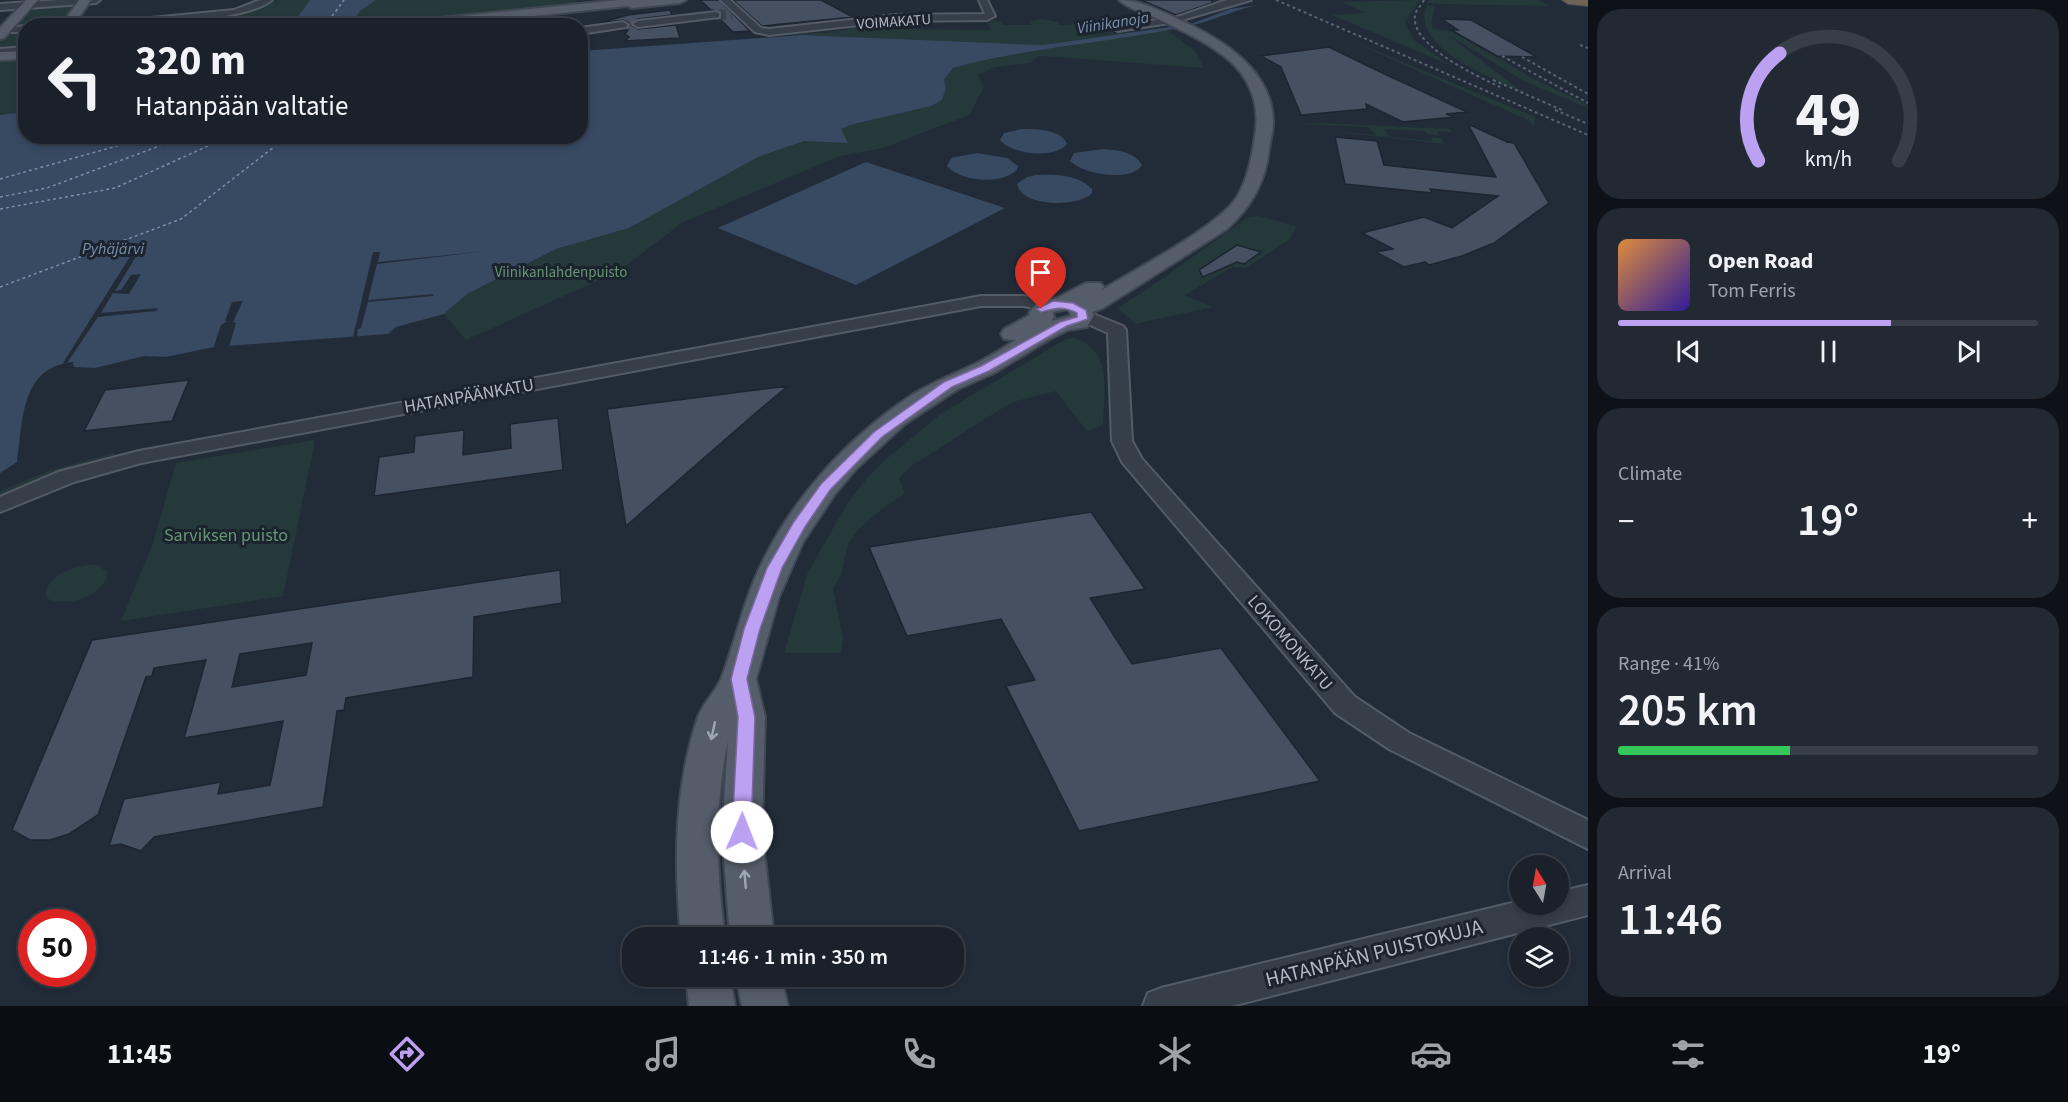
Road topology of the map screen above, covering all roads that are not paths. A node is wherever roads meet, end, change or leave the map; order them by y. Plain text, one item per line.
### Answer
1 (89, 0) edge
2 (268, 0) edge
3 (652, 0) edge
4 (680, 0) edge
5 (725, 0) edge
6 (738, 0) tunnel mouth
7 (983, 0) edge
8 (1125, 0) edge
9 (1247, 0) edge
10 (1568, 0) edge
11 (1234, 1) edge
12 (1588, 2) edge
13 (29, 3) edge
14 (0, 7) edge
15 (753, 12) junction
16 (235, 13) junction
17 (736, 13) junction
18 (716, 15) tunnel mouth
19 (805, 17) dead end
20 (74, 18) edge
21 (173, 18) edge
22 (226, 18) edge
23 (476, 18) edge
24 (518, 18) edge
25 (1181, 22) junction
26 (638, 24) dead end
27 (623, 25) dead end
28 (1118, 28) dead end
29 (816, 29) junction
30 (18, 30) edge
31 (588, 30) edge
32 (781, 32) junction
33 (2, 33) edge
34 (18, 51) edge
35 (0, 54) edge
36 (18, 55) edge
37 (1061, 314) junction
38 (0, 506) edge
39 (739, 679) junction
40 (1588, 835) edge
41 (1588, 900) edge
42 (702, 927) edge
43 (751, 927) edge
44 (709, 987) edge
45 (761, 987) edge
46 (712, 1006) edge
47 (765, 1006) edge
48 (1161, 1006) edge

1 - 13 street
1 - 20 main road
2 - 16 street
3 - 23 main road
4 - 24 main road
5 - 17 street, VOIMAKATU
6 - 15 street
7 - 29 street, VOIMAKATU
8 - 25 main road
9 - 11 street
10 - 12 highway
11 - 25 street
13 - 14 street
13 - 33 main road
15 - 17 street
15 - 32 street
16 - 21 street
16 - 22 street
17 - 32 street, VOIMAKATU
18 - 26 street
19 - 29 street
25 - 28 street
25 - 37 main road
27 - 31 street
29 - 32 street, VOIMAKATU
30 - 33 street
34 - 35 street
35 - 36 main road
37 - 38 street, HATANPÄÄNKATU
37 - 39 main road
37 - 40 street, LOKOMONKATU
39 -> 42 main road
43 -> 39 main road
41 - 48 street, HATANPÄÄN PUISTOKUJA
44 - 46 main road
45 - 47 main road

